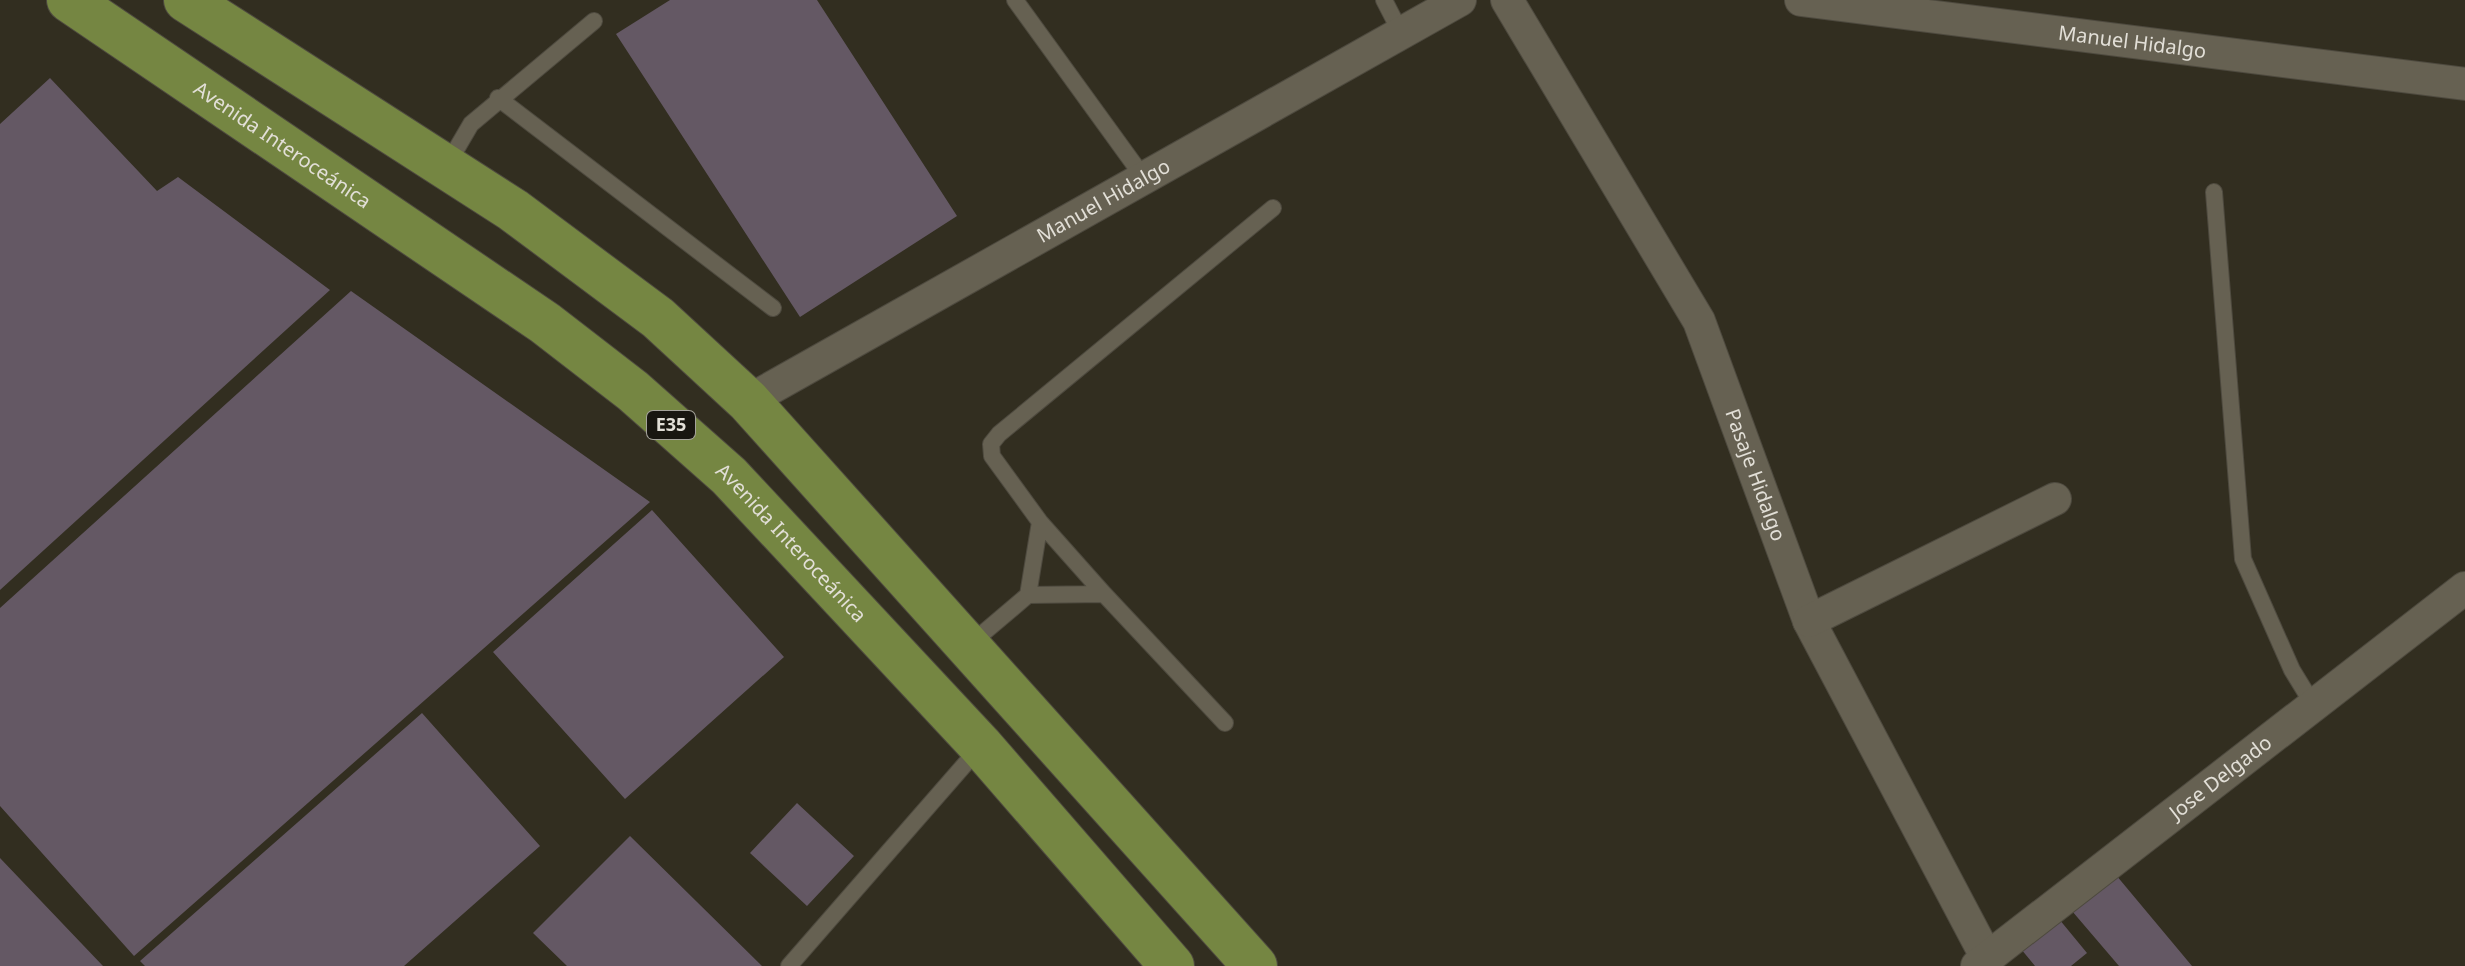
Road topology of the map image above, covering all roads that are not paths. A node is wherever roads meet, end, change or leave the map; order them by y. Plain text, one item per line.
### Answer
1 (69, 0) edge
2 (186, 0) edge
3 (1015, 0) edge
4 (1384, 0) edge
5 (1460, 0) edge
6 (1507, 0) edge
7 (1801, 0) edge
8 (594, 21) dead end
9 (1401, 33) junction
10 (2465, 84) edge
11 (498, 98) junction
12 (446, 167) junction
13 (1144, 178) junction
14 (2214, 192) dead end
15 (1273, 208) dead end
16 (773, 308) dead end
17 (748, 401) junction
18 (2055, 499) dead end
19 (1040, 522) junction
20 (2465, 588) edge
21 (1104, 594) junction
22 (1028, 595) junction
23 (1809, 621) junction
24 (967, 646) junction
25 (2314, 706) junction
26 (1225, 723) dead end
27 (981, 746) junction
28 (1982, 962) edge
29 (789, 966) edge
30 (1172, 966) edge
31 (1255, 966) edge

1 - 27 highway, Avenida Interoceánica / E35
2 - 12 highway
3 - 13 lane
4 - 9 lane
5 - 9 street, Manuel Hidalgo
6 - 23 street, Pasaje Hidalgo
7 - 10 street, Manuel Hidalgo
8 - 11 lane
9 - 13 street, Manuel Hidalgo
11 - 12 lane
11 - 16 lane
12 - 17 highway
13 - 17 street, Manuel Hidalgo
14 - 25 lane
15 - 19 lane
17 - 24 highway
18 - 23 street
19 - 21 lane
19 - 22 lane
20 - 25 street, Jose Delgado
21 - 22 lane
21 - 26 lane
22 - 24 lane
23 - 28 street, Pasaje Hidalgo
24 - 31 highway
25 - 28 street, Jose Delgado
27 - 29 lane
27 - 30 highway, Avenida Interoceánica / E35

